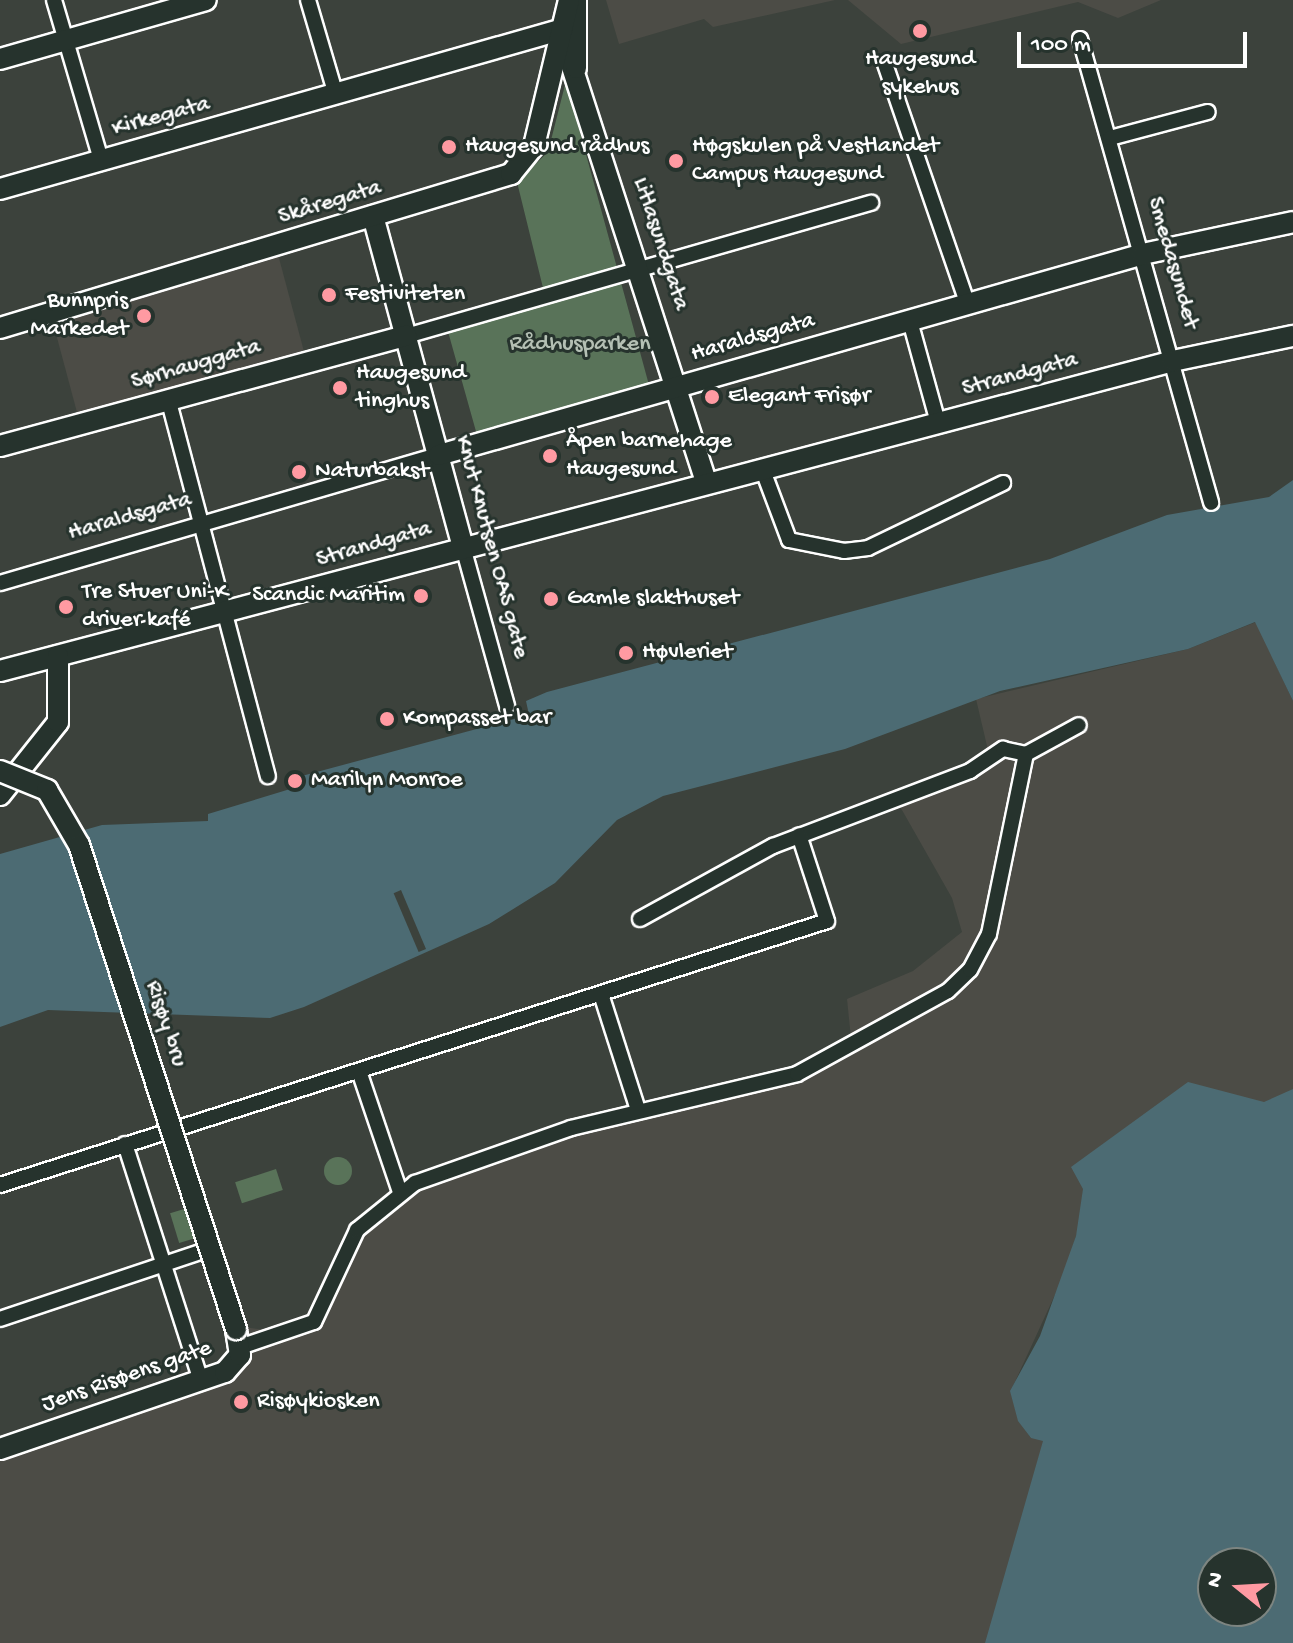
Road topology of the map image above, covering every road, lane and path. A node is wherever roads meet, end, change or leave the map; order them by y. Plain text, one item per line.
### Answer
1 (54, 0) edge
2 (206, 0) edge
3 (308, 0) edge
4 (566, 14) edge
5 (1080, 39) dead end
6 (65, 41) junction
7 (0, 59) edge
8 (885, 64) dead end
9 (576, 68) junction
10 (335, 92) junction
11 (1208, 112) dead end
12 (1110, 138) junction
13 (101, 160) junction
14 (0, 189) edge
15 (871, 203) dead end
16 (373, 216) junction
17 (1293, 222) edge
18 (1143, 254) junction
19 (641, 269) junction
20 (968, 305) junction
21 (910, 321) junction
22 (0, 328) edge
23 (406, 336) junction
24 (1293, 336) edge
25 (1173, 361) junction
26 (677, 386) junction
27 (169, 402) junction
28 (938, 423) junction
29 (0, 446) edge
30 (439, 455) junction
31 (762, 468) junction
32 (706, 482) junction
33 (1003, 483) dead end
34 (1211, 503) dead end
35 (200, 524) junction
36 (463, 547) junction
37 (0, 583) edge
38 (224, 611) junction
39 (58, 656) junction
40 (0, 671) edge
41 (507, 706) dead end
42 (1079, 725) dead end
43 (1026, 754) junction
44 (0, 771) edge
45 (268, 776) dead end
46 (0, 795) edge
47 (799, 835) junction
48 (640, 919) dead end
49 (601, 994) junction
50 (359, 1071) junction
51 (638, 1110) junction
52 (125, 1144) junction
53 (0, 1185) edge
54 (400, 1192) junction
55 (203, 1251) dead end
56 (165, 1265) junction
57 (0, 1319) edge
58 (238, 1338) junction
59 (201, 1381) junction
60 (0, 1449) edge

1 - 6 street
2 - 6 street
3 - 10 street
4 - 9 street, Litlasundgata
4 - 9 street, Litlasundgata
4 - 10 street, Kirkegata
4 - 16 street, Skåregata
5 - 12 street, Smedasundet
6 - 7 street
6 - 13 street
8 - 20 street
9 - 19 street, Litlasundgata
10 - 13 street, Kirkegata
11 - 12 street
12 - 18 street, Smedasundet
13 - 14 street, Kirkegata
15 - 19 street
16 - 22 street, Skåregata
16 - 23 street, Knut Knutsen OAS gate
17 - 18 street, Haraldsgata
18 - 20 street, Haraldsgata
18 - 25 street, Smedasundet
19 - 23 street
19 - 26 street, Litlasundgata
20 - 21 street, Haraldsgata
21 - 26 street, Haraldsgata
21 - 28 street
23 - 27 street, Sørhauggata
23 - 30 street, Knut Knutsen OAS gate
24 - 25 street, Strandgata
25 - 28 street, Strandgata
25 - 34 street, Smedasundet
26 - 30 street, Haraldsgata
26 - 32 street, Litlasundgata
27 - 29 street, Sørhauggata
27 - 35 street
28 - 31 street, Strandgata
30 - 35 street, Haraldsgata
30 - 36 street, Knut Knutsen OAS gate
31 - 32 street, Strandgata
31 - 33 street
32 - 36 street, Strandgata
35 - 37 street, Haraldsgata
35 - 38 street
36 - 38 street, Strandgata
36 - 41 street, Knut Knutsen OAS gate
38 - 39 street, Strandgata
38 - 45 street
39 - 40 street, Strandgata
39 - 46 street
42 - 43 street
43 - 47 street
43 - 51 street
44 - 58 street, Risøy bru, bridge
47 - 48 street
47 - 49 street
49 - 50 street
49 - 51 street
50 - 52 street
50 - 54 street
51 - 54 street
52 - 53 street
52 - 56 street
54 - 58 street
55 - 56 street
56 - 57 street
56 - 59 street
58 - 59 street, Jens Risøens gate
59 - 60 street, Jens Risøens gate

